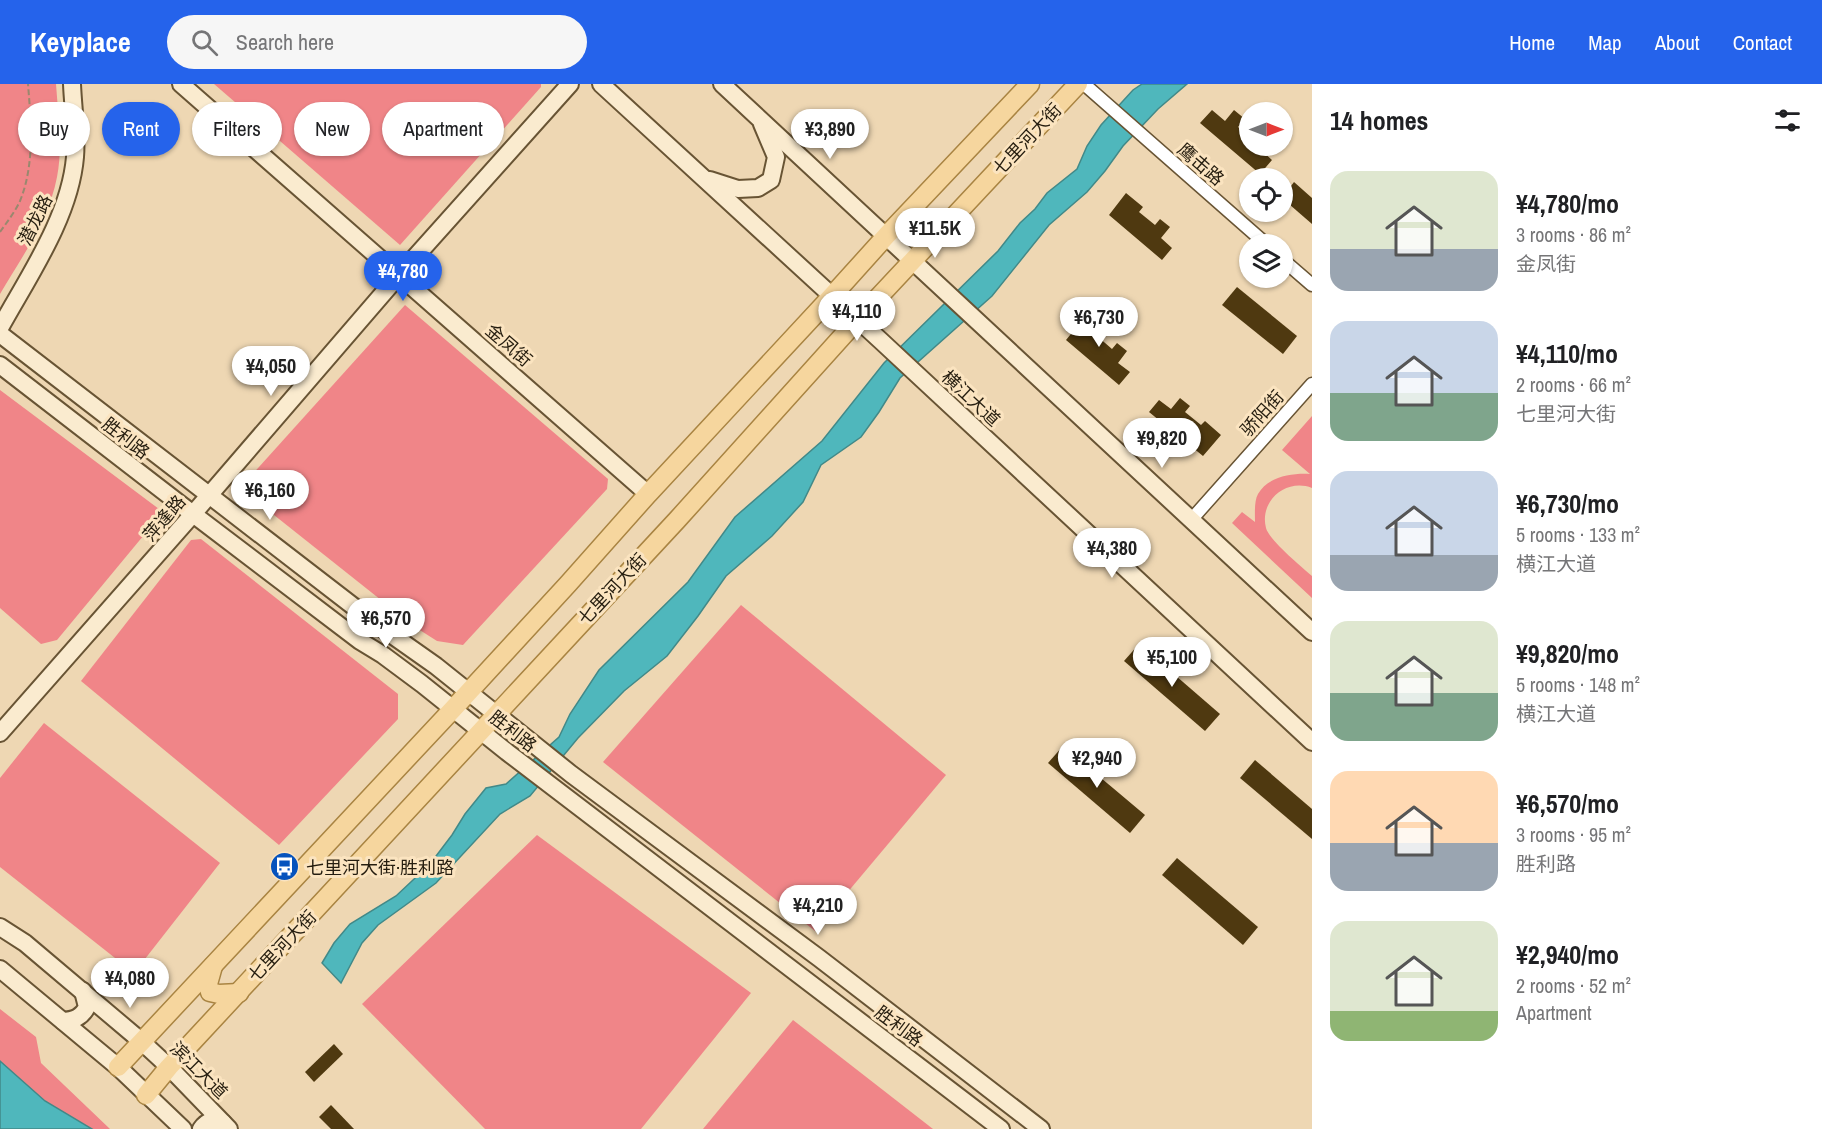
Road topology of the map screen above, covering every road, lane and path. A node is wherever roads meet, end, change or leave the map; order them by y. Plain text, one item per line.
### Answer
1 (28, 84) edge
2 (72, 84) edge
3 (181, 84) edge
4 (570, 84) edge
5 (601, 84) edge
6 (722, 84) edge
7 (1030, 84) edge
8 (1078, 84) edge
9 (1084, 84) edge
10 (760, 119) junction
11 (703, 177) junction
12 (0, 232) edge
13 (1255, 234) edge
14 (887, 235) junction
15 (913, 261) junction
16 (1293, 269) edge
17 (399, 275) junction
18 (1312, 285) edge
19 (832, 296) junction
20 (858, 319) junction
21 (0, 328) edge
22 (0, 334) edge
23 (0, 365) edge
24 (1312, 384) edge
25 (90, 403) junction
26 (75, 423) junction
27 (648, 494) junction
28 (209, 496) junction
29 (193, 514) junction
30 (1191, 520) junction
31 (375, 623) junction
32 (1312, 632) edge
33 (360, 641) junction
34 (468, 692) junction
35 (453, 709) junction
36 (496, 716) junction
37 (482, 731) junction
38 (0, 733) edge
39 (1312, 742) edge
40 (0, 927) edge
41 (213, 966) junction
42 (0, 969) edge
43 (83, 991) junction
44 (239, 993) junction
45 (63, 1021) junction
46 (141, 1041) junction
47 (118, 1067) junction
48 (169, 1067) junction
49 (146, 1095) junction
50 (226, 1126) edge
51 (183, 1129) edge
52 (201, 1129) edge
53 (1002, 1129) edge
54 (1041, 1129) edge

1 - 12 path
2 - 21 street, 潜龙路
3 - 17 street, 金凤街
4 - 17 street, 萍逢路
5 - 11 street, 横江大道
6 - 10 street
7 - 14 main road, 七里河大街
8 - 15 main road, 七里河大街
9 - 13 street, 鹰击路
10 - 11 street
10 - 14 street
11 - 19 street, 横江大道
14 - 15 street
14 - 19 main road, 七里河大街
15 - 20 main road, 七里河大街
15 - 30 street
16 - 18 street
17 - 27 street, 金凤街
17 - 28 street, 萍逢路
19 - 20 street, 横江大道
19 - 27 main road, 七里河大街
20 - 36 main road, 七里河大街
20 - 39 street, 横江大道
22 - 25 street, 胜利路
23 - 26 street, 胜利路
24 - 30 street, 骄阳街
25 - 26 street
25 - 28 street, 胜利路
26 - 29 street, 胜利路
27 - 34 main road, 七里河大街
28 - 29 street, 萍逢路
28 - 31 street, 胜利路
29 - 33 street, 胜利路
29 - 38 street, 萍逢路
30 - 32 street
31 - 33 street
31 - 34 street, 胜利路
33 - 35 street, 胜利路
34 - 35 main road, 七里河大街
34 - 36 street, 胜利路
35 - 37 street, 胜利路
35 - 41 main road, 七里河大街
36 - 37 main road, 七里河大街
36 - 54 street, 胜利路
37 - 44 main road, 七里河大街
37 - 53 street, 胜利路
40 - 43 street, 滨江大道
41 - 44 main road
41 - 46 main road, 七里河大街
42 - 45 street
43 - 45 street
43 - 46 street, 滨江大道
44 - 48 main road, 七里河大街
45 - 47 street
46 - 47 main road, 七里河大街
46 - 48 street, 滨江大道
47 - 49 street
48 - 49 main road, 七里河大街
48 - 50 street, 滨江大道
49 - 51 street
50 - 52 street

